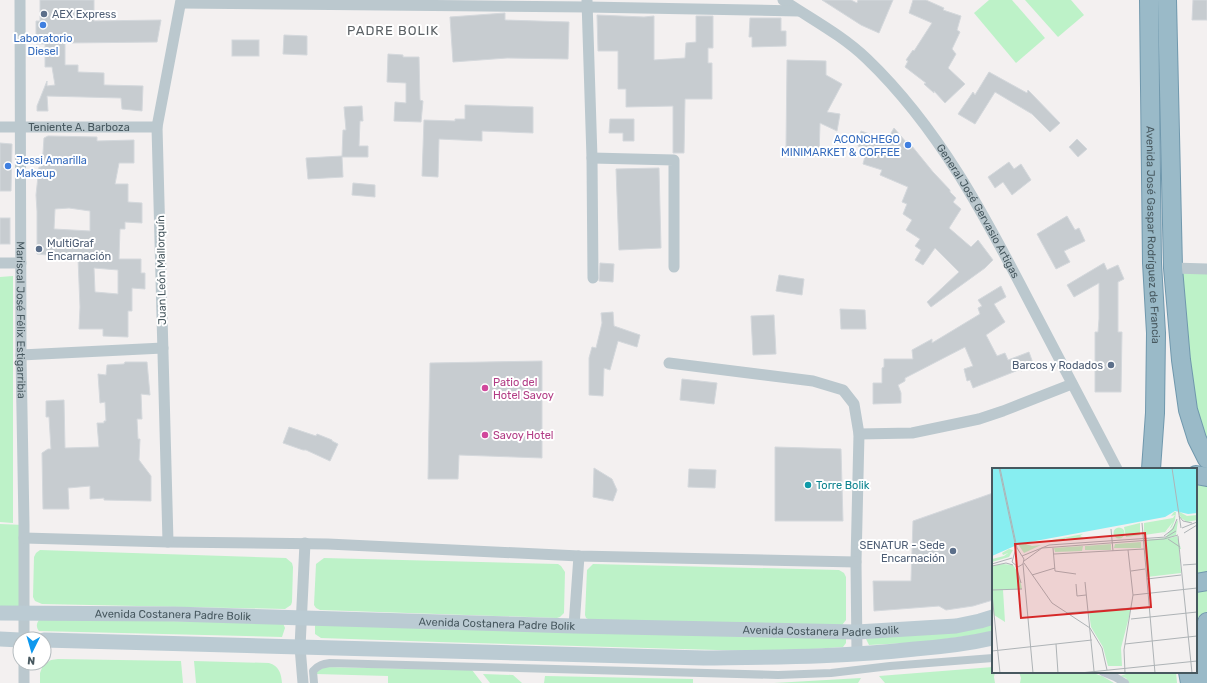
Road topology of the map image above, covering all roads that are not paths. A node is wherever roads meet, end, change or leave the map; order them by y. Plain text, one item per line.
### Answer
1 (20, 0) edge
2 (783, 0) edge
3 (1149, 0) edge
4 (1167, 0) edge
5 (181, 2) edge
6 (587, 3) edge
7 (799, 11) junction
8 (21, 126) junction
9 (0, 127) edge
10 (157, 127) junction
11 (592, 158) junction
12 (0, 263) edge
13 (21, 263) junction
14 (674, 267) dead end
15 (1173, 268) junction
16 (1207, 270) edge
17 (593, 278) dead end
18 (163, 348) junction
19 (21, 355) junction
20 (669, 363) dead end
21 (1072, 384) junction
22 (859, 434) junction
23 (1207, 458) edge
24 (1116, 468) edge
25 (1151, 468) edge
26 (1197, 475) edge
27 (1207, 477) edge
28 (24, 538) junction
29 (168, 542) junction
30 (305, 544) junction
31 (579, 556) junction
32 (856, 562) junction
33 (1207, 581) edge
34 (1197, 583) edge
35 (0, 614) edge
36 (25, 614) junction
37 (992, 617) edge
38 (302, 618) junction
39 (1207, 622) edge
40 (574, 626) junction
41 (24, 631) edge
42 (857, 632) junction
43 (992, 638) edge
44 (0, 639) edge
45 (12, 640) edge
46 (52, 640) edge
47 (300, 647) junction
48 (857, 654) junction
49 (992, 658) edge
50 (1197, 669) edge
51 (24, 671) edge
52 (1105, 673) edge
53 (24, 683) edge
54 (303, 683) edge
55 (314, 683) edge
56 (1125, 683) edge

1 - 8 street, Mariscal José Félix Estigarribia
2 - 7 street, General José Gervasio Artigas
3 - 25 highway, Avenida José Gaspar Rodríguez de Francia
4 - 15 highway, Avenida José Gaspar Rodríguez de Francia
5 - 6 street
5 - 10 street, Juan León Mallorquín
6 - 7 street
6 - 11 street
7 - 21 street, General José Gervasio Artigas
8 - 9 street, Teniente A. Barboza
8 - 10 street, Teniente A. Barboza
8 - 13 street, Mariscal José Félix Estigarribia
10 - 18 street, Juan León Mallorquín
11 - 14 street
11 - 17 street
12 - 13 street
13 - 19 street, Mariscal José Félix Estigarribia
15 - 16 street
15 - 23 highway, Avenida José Gaspar Rodríguez de Francia
18 - 19 street
18 - 29 street, Juan León Mallorquín
19 - 28 street, Mariscal José Félix Estigarribia
20 - 22 street
21 - 22 street
21 - 24 street, General José Gervasio Artigas
22 - 32 street
26 - 27 highway
28 - 29 street
28 - 36 street, Mariscal José Félix Estigarribia
29 - 30 street
30 - 31 street
30 - 38 street
31 - 32 street
31 - 40 street
32 - 42 street
33 - 34 highway
35 - 36 main road, Avenida Costanera Padre Bolik
36 - 38 main road, Avenida Costanera Padre Bolik
36 - 41 street, Mariscal José Félix Estigarribia
37 - 42 main road, Avenida Costanera Padre Bolik
38 - 40 main road, Avenida Costanera Padre Bolik
38 - 47 street
39 - 50 highway
40 - 42 main road, Avenida Costanera Padre Bolik
42 - 48 street
43 - 48 main road, Avenida Costanera Padre Bolik
44 - 45 main road
46 - 47 main road, Avenida Costanera Padre Bolik
47 - 48 main road, Avenida Costanera Padre Bolik
47 - 54 street
49 - 55 street
51 - 53 street
52 - 56 street

